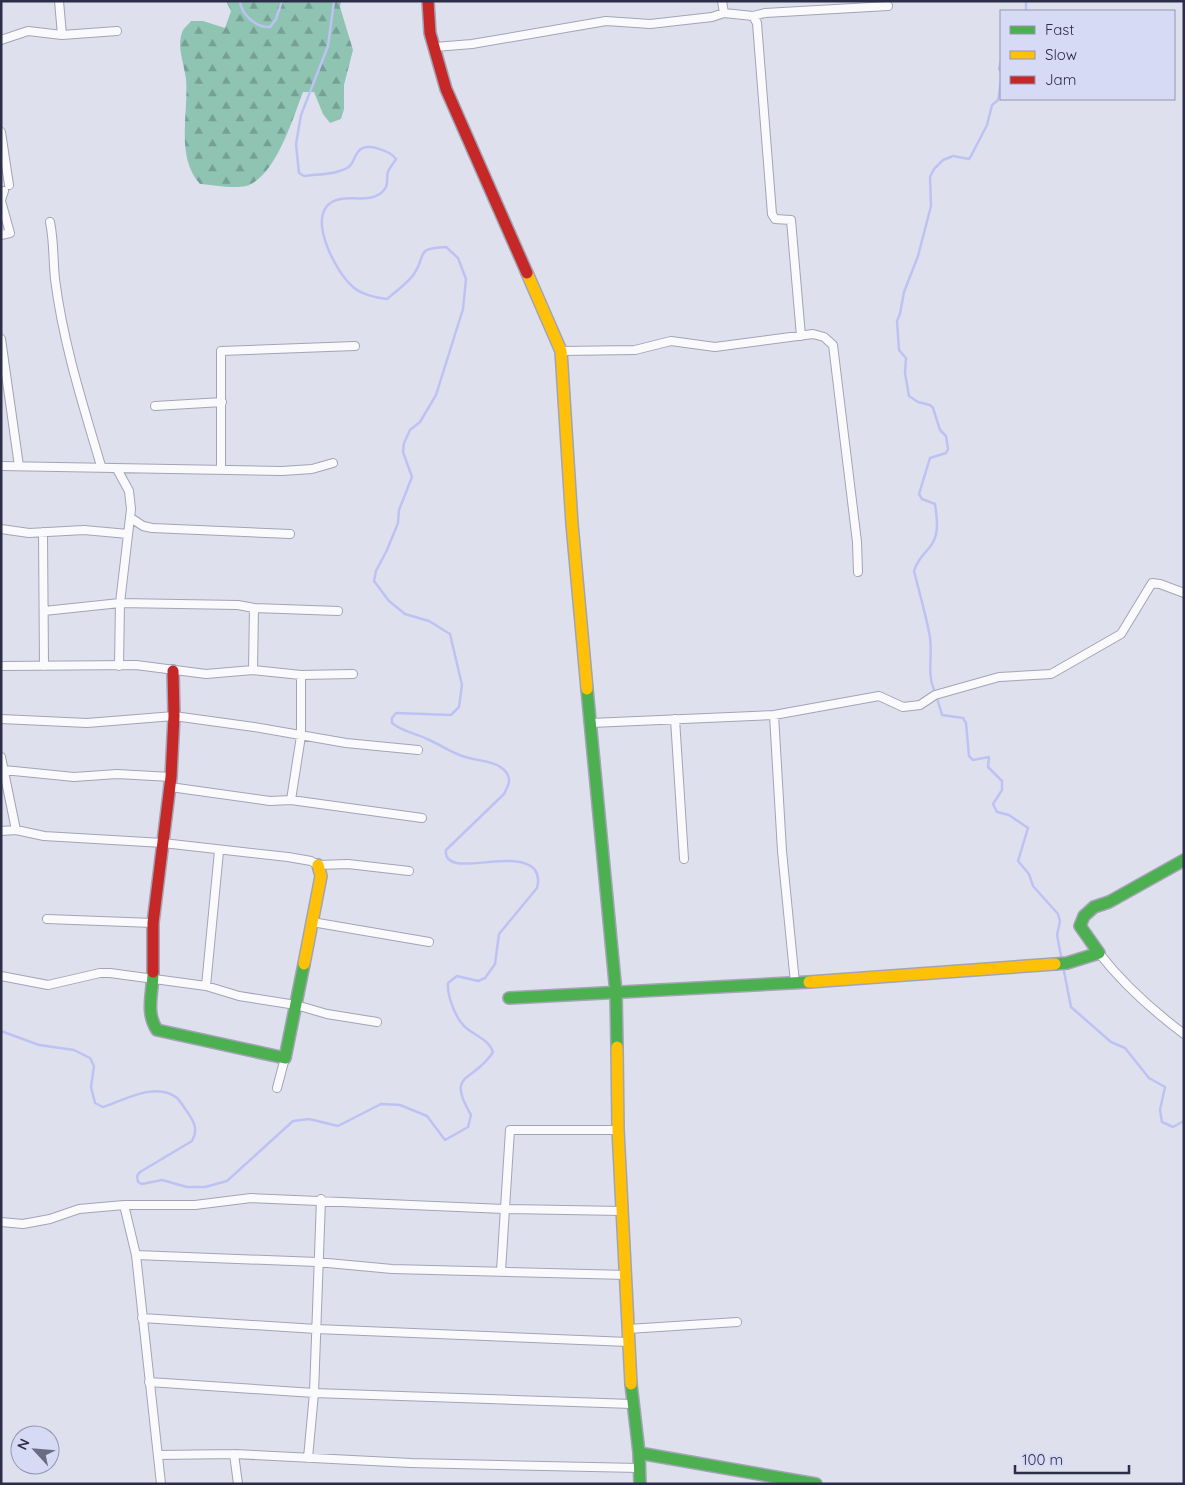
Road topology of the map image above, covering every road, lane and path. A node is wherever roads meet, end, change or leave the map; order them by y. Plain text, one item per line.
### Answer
1 (60, 1) edge
2 (428, 1) edge
3 (722, 1) edge
4 (888, 6) dead end
5 (724, 14) junction
6 (753, 16) junction
7 (117, 31) dead end
8 (62, 35) junction
9 (1, 40) edge
10 (434, 47) junction
11 (1, 132) edge
12 (1, 200) edge
13 (50, 222) dead end
14 (1, 235) edge
15 (801, 336) junction
16 (1, 339) edge
17 (355, 346) dead end
18 (561, 351) junction
19 (222, 402) junction
20 (155, 406) dead end
21 (333, 463) dead end
22 (1, 466) edge
23 (19, 466) junction
24 (101, 466) junction
25 (117, 469) junction
26 (221, 469) junction
27 (131, 518) junction
28 (1, 529) edge
29 (43, 532) junction
30 (128, 534) junction
31 (290, 534) dead end
32 (858, 572) dead end
33 (1184, 593) edge
34 (120, 603) junction
35 (254, 608) junction
36 (44, 611) junction
37 (338, 611) dead end
38 (1, 666) edge
39 (44, 666) junction
40 (119, 666) junction
41 (252, 670) junction
42 (173, 671) junction
43 (353, 674) dead end
44 (301, 675) junction
45 (774, 715) junction
46 (174, 716) junction
47 (1, 719) edge
48 (675, 719) junction
49 (591, 723) junction
50 (301, 736) junction
51 (418, 750) dead end
52 (1, 757) edge
53 (4, 770) junction
54 (170, 782) junction
55 (6, 791) junction
56 (1, 798) edge
57 (291, 800) junction
58 (422, 818) dead end
59 (16, 830) junction
60 (1, 831) edge
61 (163, 843) junction
62 (219, 851) junction
63 (684, 859) dead end
64 (1184, 860) edge
65 (318, 865) junction
66 (409, 871) dead end
67 (47, 919) dead end
68 (312, 922) junction
69 (153, 923) junction
70 (429, 942) dead end
71 (1099, 953) junction
72 (1, 976) edge
73 (153, 979) junction
74 (795, 983) junction
75 (206, 986) junction
76 (616, 993) junction
77 (510, 998) dead end
78 (296, 1005) junction
79 (377, 1022) dead end
80 (1184, 1034) edge
81 (285, 1058) junction
82 (277, 1088) dead end
83 (618, 1130) junction
84 (321, 1200) junction
85 (124, 1205) junction
86 (504, 1209) junction
87 (622, 1211) junction
88 (1, 1222) edge
89 (136, 1255) junction
90 (317, 1262) junction
91 (501, 1271) junction
92 (627, 1275) junction
93 (142, 1318) junction
94 (738, 1322) dead end
95 (316, 1329) junction
96 (628, 1329) junction
97 (628, 1342) junction
98 (149, 1382) junction
99 (314, 1393) junction
100 (632, 1404) junction
101 (639, 1453) junction
102 (234, 1454) junction
103 (158, 1455) junction
104 (308, 1458) junction
105 (639, 1468) junction
106 (162, 1484) edge
107 (238, 1484) edge
108 (640, 1484) edge
109 (816, 1484) edge

1 - 8 street
2 - 10 street
3 - 5 street
4 - 6 street
5 - 6 street
5 - 10 street
6 - 15 street
7 - 8 street
8 - 9 street
10 - 18 street
11 - 12 street
12 - 14 street
13 - 24 street
15 - 18 street
15 - 32 street
16 - 23 street
17 - 19 street
18 - 49 street
19 - 20 street
19 - 26 street
21 - 26 street
22 - 23 street
23 - 24 street
24 - 25 street
25 - 26 street
25 - 27 street
27 - 30 street
27 - 31 street
28 - 29 street
29 - 30 street
29 - 36 street
30 - 34 street
33 - 45 street
34 - 35 street
34 - 36 street
34 - 40 street
35 - 37 street
35 - 41 street
36 - 39 street
38 - 39 street
39 - 40 street
40 - 42 street
41 - 42 street
41 - 44 street
42 - 46 street
43 - 44 street
44 - 50 street
45 - 48 street
45 - 74 street
46 - 47 street
46 - 50 street
46 - 54 street
48 - 49 street
48 - 63 street
49 - 76 street
50 - 51 street
50 - 57 street
52 - 53 street
53 - 54 street
53 - 55 street
54 - 57 street
54 - 61 street
55 - 56 street
55 - 59 street
57 - 58 street
59 - 60 street
59 - 61 street
61 - 62 street
61 - 69 street
62 - 65 street
62 - 75 street
64 - 71 street
65 - 66 street
65 - 68 street
67 - 69 street
68 - 70 street
68 - 78 street
69 - 73 street
71 - 74 street
71 - 80 street
72 - 73 street
73 - 75 street
73 - 81 street
74 - 76 street
75 - 78 street
76 - 77 street
76 - 83 street
78 - 79 street
78 - 81 street
81 - 82 street
83 - 86 street
83 - 87 street
84 - 85 street
84 - 86 street
84 - 90 street
85 - 88 street
85 - 89 street
86 - 87 street
86 - 91 street
87 - 92 street
89 - 90 street
89 - 93 street
90 - 91 street
90 - 95 street
91 - 92 street
92 - 96 street
93 - 95 street
93 - 98 street
94 - 96 street
95 - 97 street
95 - 99 street
96 - 97 street
97 - 100 street
98 - 99 street
98 - 103 street
99 - 100 street
99 - 104 street
100 - 101 street
101 - 105 street
101 - 109 street
102 - 103 street
102 - 104 street
102 - 107 street
103 - 106 street
104 - 105 street
105 - 108 street

